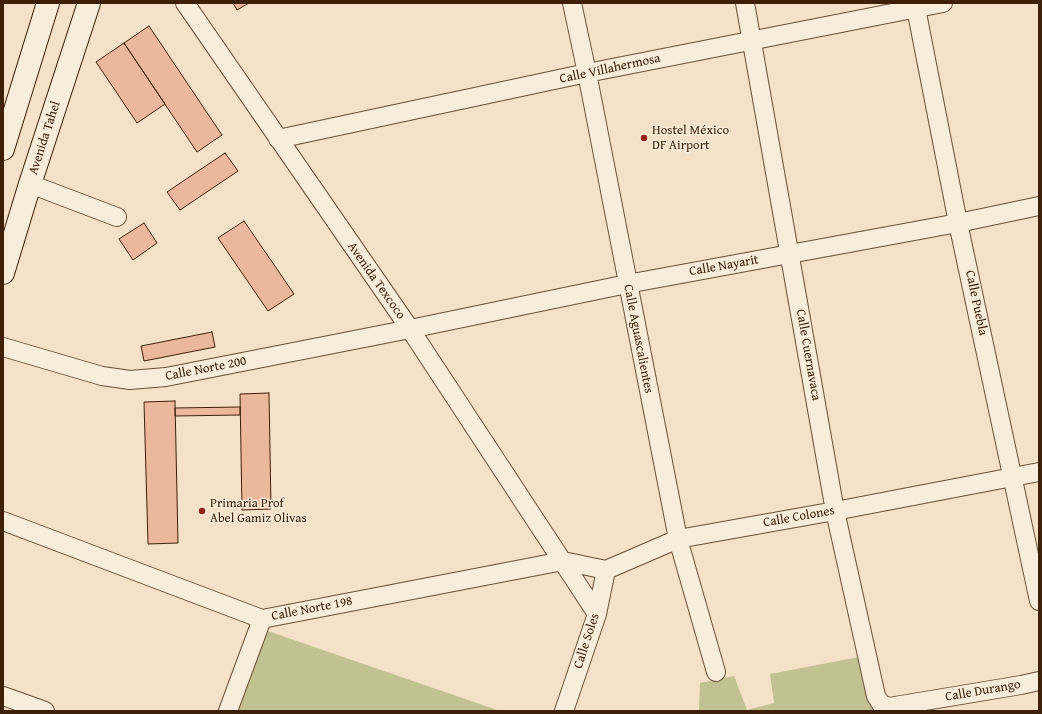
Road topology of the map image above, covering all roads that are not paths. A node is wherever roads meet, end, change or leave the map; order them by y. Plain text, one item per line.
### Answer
1 (48, 3) edge
2 (89, 3) edge
3 (185, 3) edge
4 (572, 3) edge
5 (745, 3) edge
6 (943, 3) edge
7 (916, 6) edge
8 (752, 40) junction
9 (587, 73) junction
10 (278, 139) junction
11 (3, 149) edge
12 (30, 184) junction
13 (1039, 206) edge
14 (117, 217) dead end
15 (958, 223) junction
16 (790, 255) junction
17 (3, 273) edge
18 (628, 284) junction
19 (410, 329) junction
20 (3, 347) edge
21 (1039, 472) edge
22 (1013, 476) junction
23 (835, 511) junction
24 (3, 521) edge
25 (678, 539) junction
26 (563, 561) junction
27 (606, 570) junction
28 (1039, 602) edge
29 (597, 614) junction
30 (262, 619) junction
31 (716, 672) dead end
32 (1039, 681) edge
33 (3, 696) edge
34 (880, 704) joint
35 (45, 711) edge
36 (228, 711) edge
37 (564, 711) edge

1 - 11 street
2 - 12 street, Avenida Tahel
3 - 10 street, Avenida Texcoco
4 - 9 street, Calle Aguascalientes
5 - 8 street, Calle Cuernavaca
6 - 7 street, Calle Villahermosa
7 - 8 street, Calle Villahermosa
7 - 15 street, Calle Puebla
8 - 9 street, Calle Villahermosa
8 - 16 street, Calle Cuernavaca
9 - 10 street, Calle Villahermosa
9 - 18 street, Calle Aguascalientes
10 - 19 street, Avenida Texcoco
12 - 14 street
12 - 17 street, Avenida Tahel
13 - 15 street, Calle Nayarit
15 - 16 street, Calle Nayarit
15 - 22 street, Calle Puebla
16 - 18 street, Calle Nayarit
16 - 23 street, Calle Cuernavaca
18 - 19 street, Calle Nayarit
18 - 25 street, Calle Aguascalientes
19 - 20 street, Calle Norte 200
19 - 26 street, Avenida Texcoco
21 - 22 street, Calle Colones
22 - 23 street, Calle Colones
22 - 28 street, Calle Puebla
23 - 25 street, Calle Colones
23 - 34 street, Calle Cuernavaca
24 - 30 street, Calle Norte 198
25 - 27 street, Calle Colones
25 - 31 street, Calle Aguascalientes
26 - 27 street
26 - 29 street, Avenida Texcoco
26 - 30 street, Calle Norte 198
27 - 29 street, Calle Soles
29 - 37 street, Calle Soles
30 - 36 street
32 - 34 street, Calle Durango
33 - 35 street

